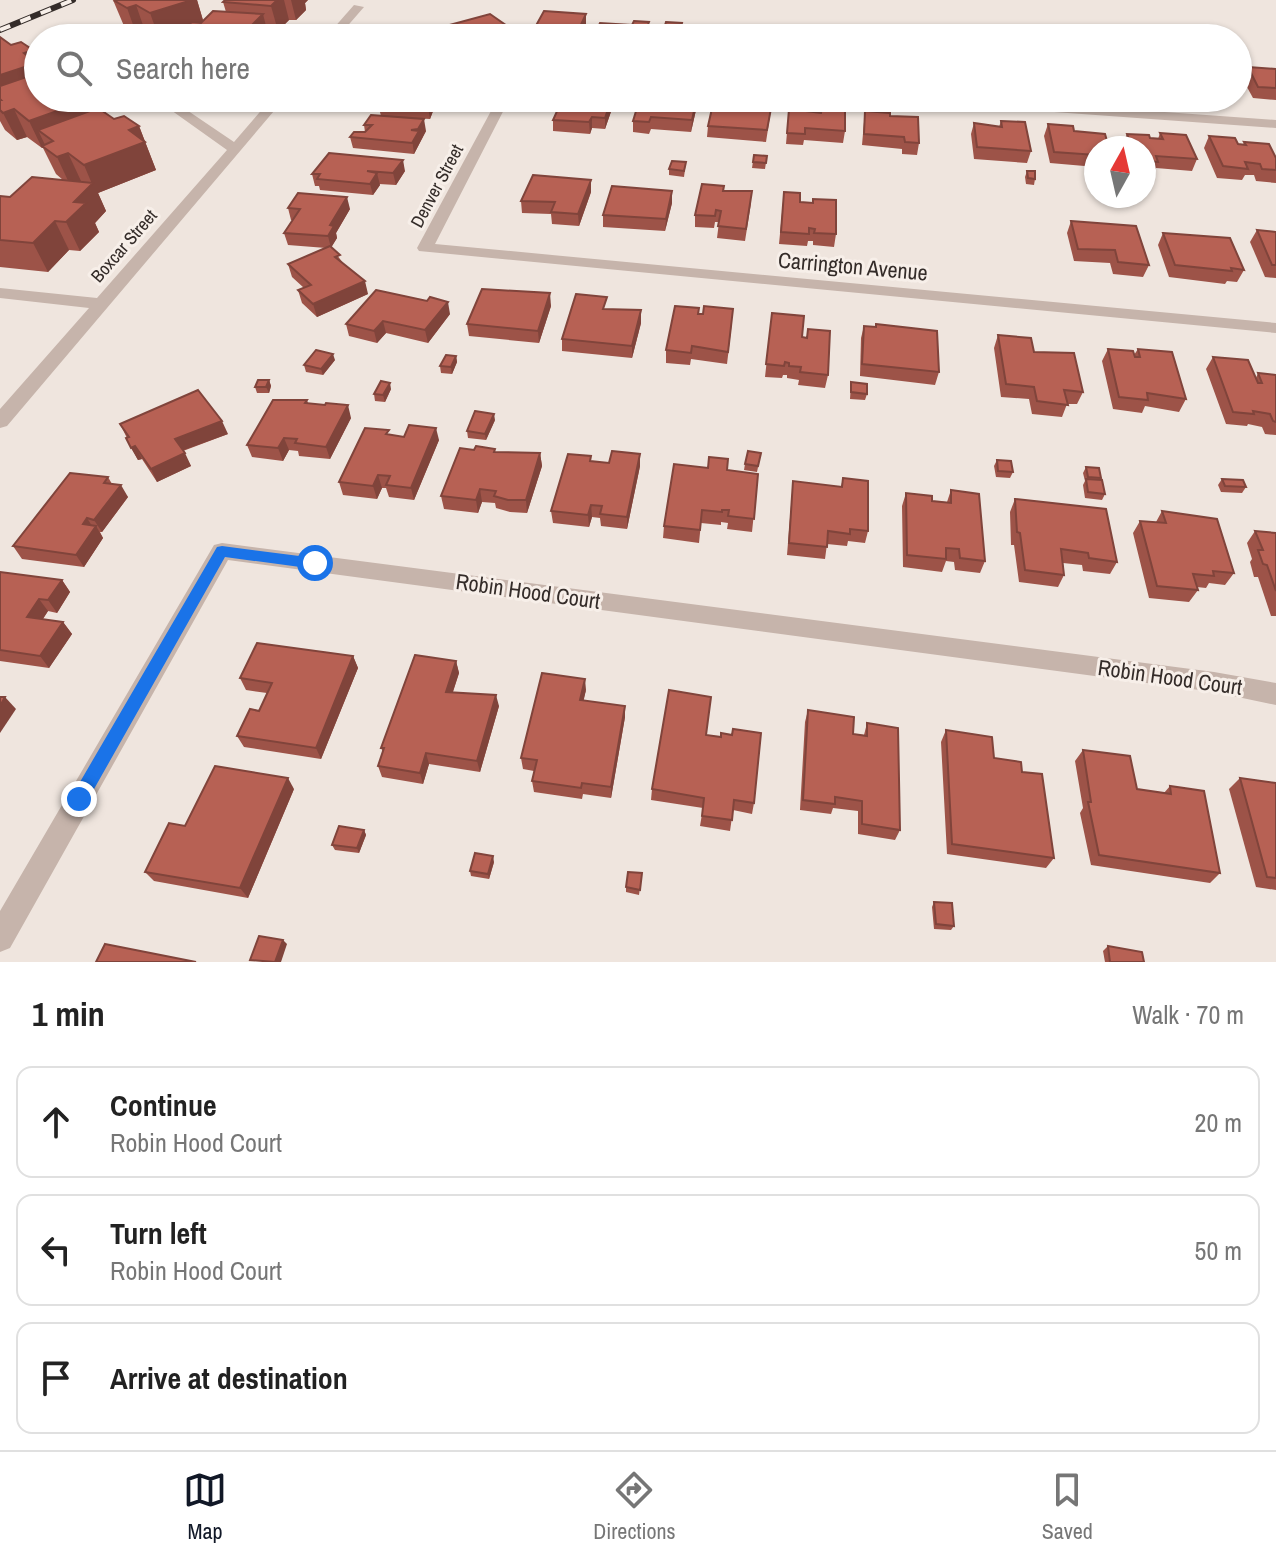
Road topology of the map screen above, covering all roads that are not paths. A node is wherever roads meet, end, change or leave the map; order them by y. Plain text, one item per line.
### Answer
1 (358, 7) dead end
2 (343, 24) edge
3 (181, 112) edge
4 (267, 112) edge
5 (497, 112) edge
6 (1110, 112) edge
7 (1276, 124) edge
8 (235, 149) junction
9 (425, 248) joint
10 (0, 293) edge
11 (102, 304) junction
12 (1276, 328) edge
13 (0, 421) edge
14 (1276, 694) edge
15 (0, 938) edge

1 - 2 street
3 - 8 street
4 - 8 street, Boxcar Street
5 - 9 street, Denver Street
6 - 7 street
8 - 11 street, Boxcar Street
9 - 12 street, Carrington Avenue
10 - 11 street
11 - 13 street, Boxcar Street
14 - 15 street, Robin Hood Court

